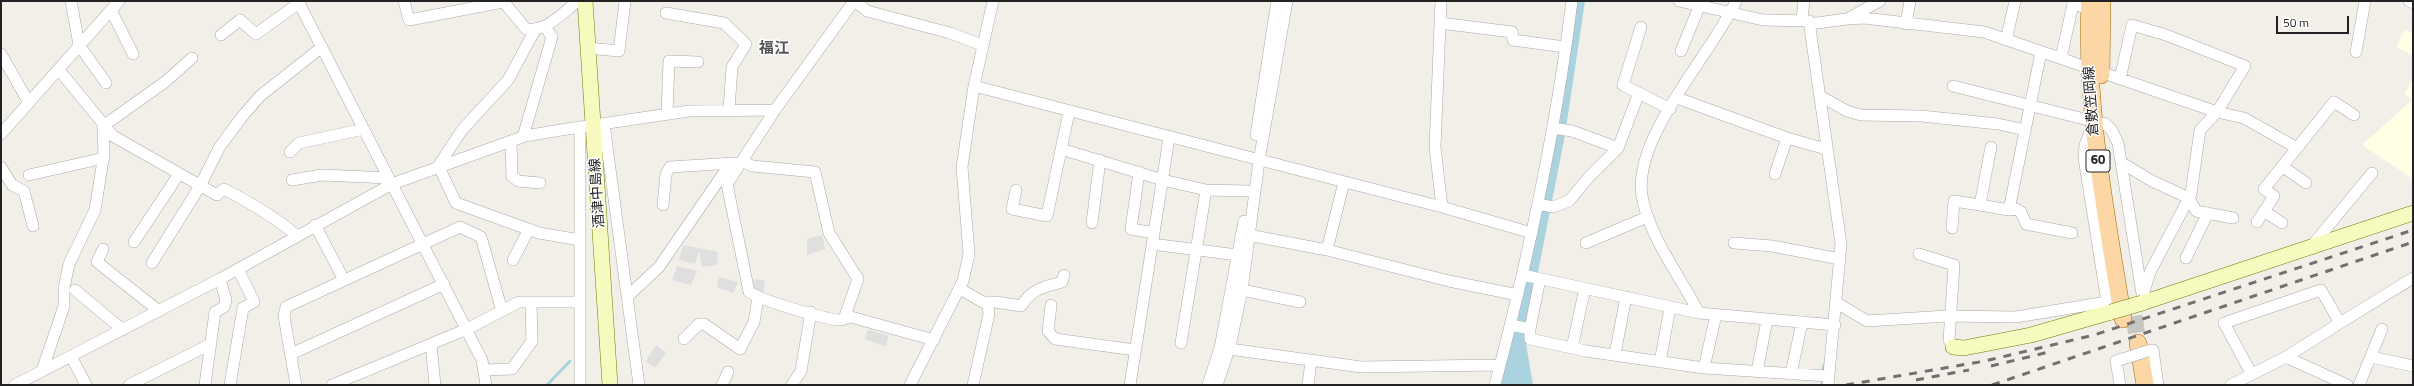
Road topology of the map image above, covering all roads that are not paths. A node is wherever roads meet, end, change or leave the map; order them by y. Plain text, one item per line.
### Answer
1 (71, 1) edge
2 (119, 1) edge
3 (404, 1) edge
4 (578, 1) edge
5 (585, 1) edge
6 (625, 1) edge
7 (854, 1) edge
8 (993, 1) edge
9 (1277, 1) edge
10 (1286, 1) edge
11 (1441, 1) edge
12 (1572, 1) edge
13 (1679, 1) edge
14 (1736, 1) edge
15 (1804, 1) edge
16 (1880, 1) edge
17 (1910, 1) edge
18 (2015, 1) edge
19 (2365, 1) edge
20 (2409, 1) edge
21 (299, 2) edge
22 (503, 2) edge
23 (2413, 3) edge
24 (2094, 4) edge
25 (454, 6) edge
26 (1699, 7) junction
27 (111, 10) junction
28 (1731, 12) junction
29 (666, 13) dead end
30 (1847, 19) junction
31 (1805, 21) junction
32 (1440, 23) junction
33 (1906, 24) junction
34 (1641, 27) dead end
35 (540, 29) junction
36 (221, 35) dead end
37 (2006, 40) junction
38 (79, 45) junction
39 (982, 45) junction
40 (1566, 47) junction
41 (322, 48) junction
42 (588, 48) junction
43 (1681, 51) dead end
44 (2041, 52) junction
45 (2356, 52) dead end
46 (1, 54) edge
47 (133, 54) dead end
48 (192, 58) dead end
49 (2061, 58) junction
50 (698, 62) dead end
51 (59, 70) junction
52 (2095, 70) junction
53 (2120, 79) junction
54 (106, 84) dead end
55 (974, 86) junction
56 (1953, 86) dead end
57 (1639, 93) junction
58 (1820, 96) junction
59 (1677, 98) junction
60 (29, 103) junction
61 (2030, 106) junction
62 (1670, 109) junction
63 (728, 110) junction
64 (775, 110) junction
65 (1069, 112) junction
66 (2217, 112) junction
67 (667, 113) junction
68 (2354, 115) dead end
69 (2097, 123) junction
70 (592, 125) junction
71 (103, 126) junction
72 (364, 129) junction
73 (1558, 129) junction
74 (2025, 130) junction
75 (1, 134) edge
76 (523, 138) junction
77 (1169, 138) junction
78 (1787, 138) junction
79 (510, 142) junction
80 (1991, 147) dead end
81 (1061, 148) junction
82 (1618, 148) junction
83 (2296, 148) junction
84 (1824, 149) junction
85 (290, 152) dead end
86 (104, 158) junction
87 (1100, 160) junction
88 (1255, 160) junction
89 (737, 163) junction
90 (2122, 163) junction
91 (2282, 166) junction
92 (1, 167) edge
93 (438, 168) junction
94 (1139, 172) junction
95 (2372, 173) dead end
96 (179, 174) junction
97 (1775, 174) dead end
98 (29, 175) dead end
99 (292, 180) dead end
100 (1163, 180) junction
101 (391, 181) junction
102 (1344, 182) junction
103 (2306, 183) dead end
104 (540, 184) dead end
105 (200, 186) junction
106 (1016, 190) dead end
107 (1206, 190) junction
108 (1248, 191) junction
109 (2189, 198) junction
110 (663, 205) dead end
111 (1544, 205) junction
112 (1980, 205) junction
113 (1442, 207) junction
114 (2009, 210) junction
115 (2264, 211) junction
116 (2208, 213) junction
117 (2413, 213) edge
118 (1647, 217) junction
119 (2233, 218) dead end
120 (2257, 222) dead end
121 (1092, 223) dead end
122 (2282, 223) dead end
123 (315, 225) junction
124 (34, 226) dead end
125 (1952, 228) dead end
126 (529, 229) junction
127 (1532, 233) junction
128 (2072, 233) dead end
129 (1245, 235) junction
130 (296, 236) junction
131 (1153, 238) junction
132 (580, 240) junction
133 (134, 242) dead end
134 (423, 243) junction
135 (1586, 243) dead end
136 (1734, 243) dead end
137 (2310, 248) junction
138 (103, 249) dead end
139 (1197, 250) junction
140 (1327, 250) junction
141 (1920, 254) dead end
142 (1237, 255) junction
143 (2186, 258) dead end
144 (1838, 259) junction
145 (513, 260) dead end
146 (152, 262) dead end
147 (238, 269) junction
148 (1064, 275) dead end
149 (1524, 276) junction
150 (2413, 278) edge
151 (220, 279) junction
152 (1539, 279) junction
153 (344, 280) junction
154 (444, 284) junction
155 (1585, 288) junction
156 (960, 289) junction
157 (75, 290) dead end
158 (1242, 290) junction
159 (1518, 295) junction
160 (628, 297) junction
161 (1626, 297) junction
162 (758, 298) junction
163 (531, 302) junction
164 (578, 302) junction
165 (983, 302) junction
166 (1300, 302) dead end
167 (1836, 302) junction
168 (1051, 305) dead end
169 (1670, 308) junction
170 (2127, 308) junction
171 (159, 311) junction
172 (502, 311) junction
173 (811, 312) junction
174 (1699, 312) junction
175 (1716, 315) junction
176 (1950, 317) junction
177 (844, 319) junction
178 (1767, 320) junction
179 (1802, 322) junction
180 (2340, 323) junction
181 (1512, 325) junction
182 (1832, 325) junction
183 (1528, 328) junction
184 (467, 329) junction
185 (2382, 329) dead end
186 (123, 330) junction
187 (684, 339) dead end
188 (934, 340) junction
189 (1181, 343) dead end
190 (211, 344) junction
191 (431, 344) junction
192 (1953, 347) joint
193 (1572, 348) junction
194 (1224, 349) junction
195 (1135, 350) junction
196 (2133, 350) junction
197 (291, 354) junction
198 (1615, 354) junction
199 (71, 356) junction
200 (2286, 357) junction
201 (2371, 357) junction
202 (1311, 361) junction
203 (1660, 362) junction
204 (1500, 365) junction
205 (2413, 366) edge
206 (1704, 368) junction
207 (484, 370) junction
208 (42, 371) junction
209 (728, 372) dead end
210 (1757, 372) junction
211 (1791, 374) junction
212 (2251, 374) junction
213 (1825, 378) edge
214 (14, 385) edge
215 (86, 385) edge
216 (129, 385) edge
217 (205, 385) edge
218 (230, 385) edge
219 (296, 385) edge
220 (332, 385) edge
221 (435, 385) edge
222 (486, 385) edge
223 (580, 385) edge
224 (610, 385) edge
225 (640, 385) edge
226 (722, 385) edge
227 (792, 385) edge
228 (910, 385) edge
229 (973, 385) edge
230 (1130, 385) edge
231 (1208, 385) edge
232 (1218, 385) edge
233 (1308, 385) edge
234 (1495, 385) edge
235 (2120, 385) edge
236 (2134, 385) edge
237 (2145, 385) edge
238 (2158, 385) edge
239 (2231, 385) edge
240 (2348, 385) edge
241 (2359, 385) edge

1 - 38 street
2 - 27 street
3 - 25 street
4 - 35 street
5 - 42 street, 酒津中島線
6 - 42 street
7 - 39 street
7 - 64 street
8 - 39 street
9 - 88 street
10 - 88 street
11 - 32 street
12 - 40 street
13 - 26 street
14 - 28 street
15 - 31 street
16 - 30 street
17 - 33 street
18 - 37 street
19 - 45 street
20 - 23 street
21 - 36 street
21 - 41 street
22 - 25 street
22 - 35 street
24 - 49 street
24 - 52 main road, 倉敷笠岡線 / 60
26 - 28 street
26 - 43 street
27 - 38 street
27 - 47 street
28 - 31 street
28 - 59 street
29 - 63 street
30 - 31 street
30 - 33 street
31 - 58 street
32 - 40 street
32 - 113 street
33 - 37 street
34 - 57 street
35 - 76 street
35 - 93 street
37 - 44 street
38 - 51 street
38 - 54 street
39 - 55 street
40 - 73 street
41 - 72 street
41 - 105 street
42 - 70 street, 酒津中島線
44 - 49 street
44 - 61 street
46 - 60 street
48 - 71 street
49 - 52 street
50 - 67 street
51 - 60 street
51 - 71 street
52 - 53 street
52 - 69 main road, 倉敷笠岡線 / 60
53 - 66 street
53 - 66 street
55 - 65 street
55 - 156 street
56 - 61 street
57 - 62 street
57 - 82 street
58 - 74 street
58 - 84 street
59 - 62 street
59 - 78 street
60 - 75 street
61 - 69 street
61 - 74 street
62 - 118 street
63 - 64 street
63 - 67 street
64 - 89 street
65 - 77 street
65 - 81 street
66 - 83 street
66 - 109 street
67 - 70 street
68 - 83 street
69 - 90 street
69 - 170 main road, 倉敷笠岡線 / 60
69 - 170 street
70 - 76 street
70 - 132 street
70 - 160 street
70 - 224 street, 酒津中島線
71 - 86 street
71 - 96 street
72 - 85 street
72 - 101 street
73 - 82 street
73 - 111 street
74 - 114 street
76 - 79 street
77 - 88 street
77 - 100 street
78 - 84 street
78 - 97 street
79 - 93 street
79 - 104 street
80 - 112 street
81 - 87 street
81 - 106 street
82 - 111 street
83 - 91 street
84 - 144 street
86 - 98 street
86 - 208 street
87 - 94 street
87 - 121 street
88 - 102 street
88 - 108 street
88 - 129 street
89 - 110 street
89 - 160 street
89 - 162 street
89 - 177 street
90 - 109 street
90 - 170 street
91 - 103 street
91 - 115 street
92 - 124 street
93 - 101 street
93 - 126 street
94 - 100 street
94 - 131 street
95 - 137 street
96 - 105 street
96 - 133 street
99 - 101 street
100 - 107 street
100 - 131 street
101 - 123 street
101 - 134 street
102 - 113 street
102 - 140 street
105 - 130 street
105 - 146 street
107 - 108 street
107 - 139 street
108 - 129 street
109 - 116 street
109 - 170 street
111 - 127 street
112 - 114 street
112 - 125 street
113 - 127 street
114 - 128 street
115 - 120 street
115 - 122 street
116 - 119 street
116 - 143 street
117 - 137 street
118 - 135 street
118 - 174 street
123 - 130 street
123 - 153 street
126 - 132 street
126 - 145 street
127 - 149 street
129 - 140 street
129 - 142 street
129 - 158 street
130 - 147 street
131 - 139 street
131 - 195 street
132 - 164 street
134 - 153 street
134 - 154 street
134 - 172 street
136 - 144 street
137 - 170 street
138 - 171 street
139 - 142 street
139 - 189 street
140 - 159 street
141 - 176 street
142 - 194 street
144 - 167 street
147 - 151 street
147 - 218 street
148 - 165 street
149 - 152 street
149 - 159 street
150 - 180 street
151 - 171 street
151 - 190 street
152 - 155 street
152 - 183 street
153 - 197 street
154 - 184 street
154 - 197 street
155 - 161 street
155 - 193 street
156 - 165 street
156 - 188 street
157 - 186 street
158 - 166 street
158 - 194 street
159 - 181 street
160 - 225 street
161 - 169 street
161 - 198 street
162 - 173 street
162 - 187 street
163 - 164 street
163 - 172 street
163 - 207 street
164 - 223 street
165 - 229 street
167 - 176 street
167 - 182 street
168 - 195 street
169 - 174 street
169 - 203 street
170 - 176 street
170 - 192 street
171 - 186 street
172 - 184 street
173 - 177 street
173 - 227 street
174 - 175 street
175 - 178 street
175 - 206 street
176 - 192 street
177 - 188 street
178 - 179 street
178 - 210 street
179 - 182 street
179 - 211 street
180 - 200 street
180 - 212 street
181 - 183 street
181 - 204 street
182 - 213 street
183 - 193 street
184 - 191 street
184 - 207 street
185 - 201 street
186 - 199 street
188 - 228 street
190 - 216 street
190 - 217 street
191 - 220 street
191 - 221 street
193 - 198 street
194 - 202 street
194 - 231 street
194 - 232 street
195 - 230 street
196 - 235 street
196 - 236 main road
196 - 237 main road
196 - 238 street
197 - 219 street
198 - 203 street
199 - 208 street
199 - 215 street
200 - 212 street
200 - 240 street
201 - 205 street
201 - 241 street
202 - 204 street
202 - 233 street
203 - 206 street
204 - 234 street
206 - 210 street
207 - 222 street
208 - 214 street
209 - 226 street
210 - 211 street
211 - 213 street
212 - 239 street

